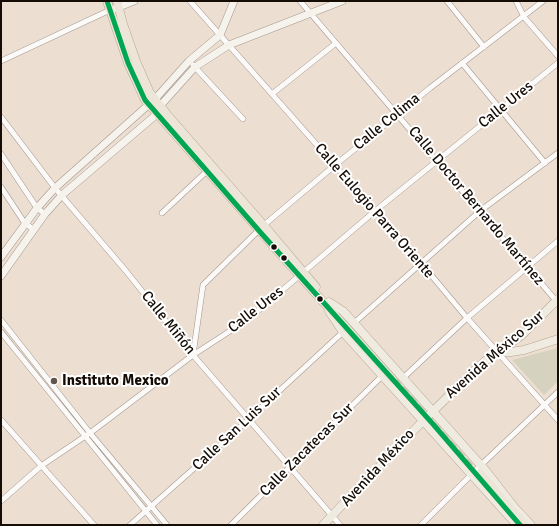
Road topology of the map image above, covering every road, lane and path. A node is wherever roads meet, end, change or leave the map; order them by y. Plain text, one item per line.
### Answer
1 (107, 1) edge
2 (134, 1) edge
3 (190, 1) edge
4 (234, 1) edge
5 (300, 1) edge
6 (342, 1) edge
7 (447, 1) edge
8 (516, 1) edge
9 (543, 1) edge
10 (118, 4) edge
11 (110, 10) junction
12 (311, 14) junction
13 (524, 17) junction
14 (220, 35) junction
15 (336, 43) junction
16 (229, 45) junction
17 (484, 47) junction
18 (558, 56) edge
19 (1, 61) edge
20 (189, 61) junction
21 (462, 63) junction
22 (558, 63) edge
23 (195, 68) junction
24 (272, 94) junction
25 (152, 101) junction
26 (160, 106) junction
27 (500, 110) junction
28 (157, 114) junction
29 (398, 114) junction
30 (1, 117) edge
31 (243, 119) dead end
32 (558, 153) edge
33 (1, 154) edge
34 (437, 160) junction
35 (545, 163) junction
36 (334, 166) junction
37 (207, 171) junction
38 (1, 187) edge
39 (55, 188) junction
40 (62, 195) junction
41 (37, 208) junction
42 (375, 211) junction
43 (480, 212) junction
44 (162, 213) dead end
45 (45, 214) junction
46 (26, 223) junction
47 (261, 228) junction
48 (34, 230) junction
49 (558, 241) edge
50 (1, 257) edge
51 (421, 263) junction
52 (528, 268) junction
53 (302, 274) junction
54 (1, 276) edge
55 (557, 301) edge
56 (328, 304) junction
57 (467, 318) junction
58 (1, 320) edge
59 (354, 323) junction
60 (1, 332) edge
61 (343, 332) junction
62 (524, 333) junction
63 (558, 339) edge
64 (536, 346) junction
65 (497, 352) junction
66 (193, 355) junction
67 (383, 375) junction
68 (400, 379) junction
69 (396, 389) junction
70 (558, 392) edge
71 (545, 405) junction
72 (432, 411) junction
73 (249, 418) junction
74 (1, 420) edge
75 (423, 420) junction
76 (558, 420) edge
77 (90, 433) junction
78 (84, 436) junction
79 (41, 466) junction
80 (289, 467) junction
81 (477, 472) junction
82 (1, 501) edge
83 (152, 506) junction
84 (146, 511) junction
85 (332, 516) junction
86 (94, 525) edge
87 (130, 525) edge
88 (157, 525) edge
89 (167, 525) edge
90 (231, 525) edge
91 (323, 525) edge
92 (340, 525) edge
93 (421, 525) edge
94 (517, 525) edge
95 (520, 525) edge
96 (525, 525) edge
97 (531, 525) edge

1 - 11 highway
2 - 10 main road
3 - 14 street, Calle Eulogio Parra Oriente
4 - 14 main road
5 - 12 street, Calle Doctor Bernardo Martínez
6 - 12 main road
7 - 17 street
8 - 13 street
9 - 13 street, Calle Colima
10 - 11 main road
10 - 25 highway
11 - 19 street
11 - 25 highway
12 - 15 street, Calle Doctor Bernardo Martínez
12 - 16 main road
13 - 17 street, Calle Colima
13 - 18 street
14 - 16 street, Calle Eulogio Parra Oriente
14 - 20 main road
15 - 24 street
15 - 29 street, Calle Doctor Bernardo Martínez
16 - 23 main road
16 - 24 street, Calle Eulogio Parra Oriente
17 - 21 street, Calle Colima
20 - 23 street
20 - 25 main road
21 - 27 street
21 - 29 street, Calle Colima
22 - 27 street, Calle Ures
23 - 26 main road
23 - 31 street
24 - 36 street, Calle Eulogio Parra Oriente
25 - 26 highway
25 - 28 highway
25 - 39 main road
26 - 28 main road
26 - 47 highway
27 - 34 street, Calle Ures
27 - 35 street
28 - 37 highway
28 - 40 main road
29 - 34 street, Calle Doctor Bernardo Martínez
29 - 36 street, Calle Colima
30 - 39 street, Calle Miñón
32 - 35 street
33 - 41 street
34 - 42 street, Calle Ures
34 - 43 street, Calle Doctor Bernardo Martínez
35 - 43 street
36 - 42 street, Calle Eulogio Parra Oriente
36 - 47 street, Calle Colima
37 - 44 street
37 - 47 highway
38 - 46 street
39 - 40 street, Calle Miñón
39 - 41 main road
40 - 45 main road
40 - 66 street, Calle Miñón
41 - 45 street
41 - 46 main road
42 - 51 street, Calle Eulogio Parra Oriente
42 - 53 street, Calle Ures
43 - 51 street
43 - 52 street, Calle Doctor Bernardo Martínez
45 - 48 main road
46 - 48 street
46 - 50 main road
47 - 53 highway
47 - 66 street, Calle Colima
48 - 54 main road
49 - 52 street
51 - 57 street, Calle Eulogio Parra Oriente
51 - 59 street
52 - 55 street, Calle Doctor Bernardo Martínez
52 - 57 street
53 - 56 highway
53 - 66 street, Calle Ures
55 - 62 main road, Avenida México Sur
56 - 59 main road
56 - 61 main road
56 - 68 highway
57 - 65 street, Calle Eulogio Parra Oriente
57 - 68 street
58 - 77 street
59 - 68 main road
60 - 78 street
61 - 67 main road
61 - 73 street, Calle San Luis Sur
62 - 64 main road
62 - 65 main road, Avenida México Sur
63 - 64 main road
64 - 65 main road
65 - 71 street, Calle Eulogio Parra Oriente
65 - 72 main road, Avenida México Sur
66 - 73 street, Calle Miñón
66 - 77 street, Calle Ures
67 - 69 main road
67 - 80 street, Calle Zacatecas Sur
68 - 69 main road
68 - 72 main road
69 - 75 main road
70 - 71 street
71 - 76 street, Calle Eulogio Parra Oriente
71 - 81 street
72 - 75 main road, Avenida México
72 - 81 main road
73 - 80 street, Calle Miñón
73 - 83 street, Calle San Luis Sur
74 - 79 street
75 - 81 main road
75 - 85 main road, Avenida México
77 - 78 street, Calle Ures
77 - 83 street
78 - 79 street, Calle Ures
78 - 84 street
79 - 82 street, Calle Ures
79 - 86 street
80 - 85 street, Calle Miñón
80 - 90 street, Calle Zacatecas Sur
81 - 93 street
81 - 94 main road
81 - 95 highway
81 - 96 highway
81 - 97 main road
83 - 84 street, Calle San Luis Sur
83 - 89 street
84 - 87 street, Calle San Luis Sur
84 - 88 street
85 - 91 main road, Avenida México
85 - 92 street, Calle Miñón

